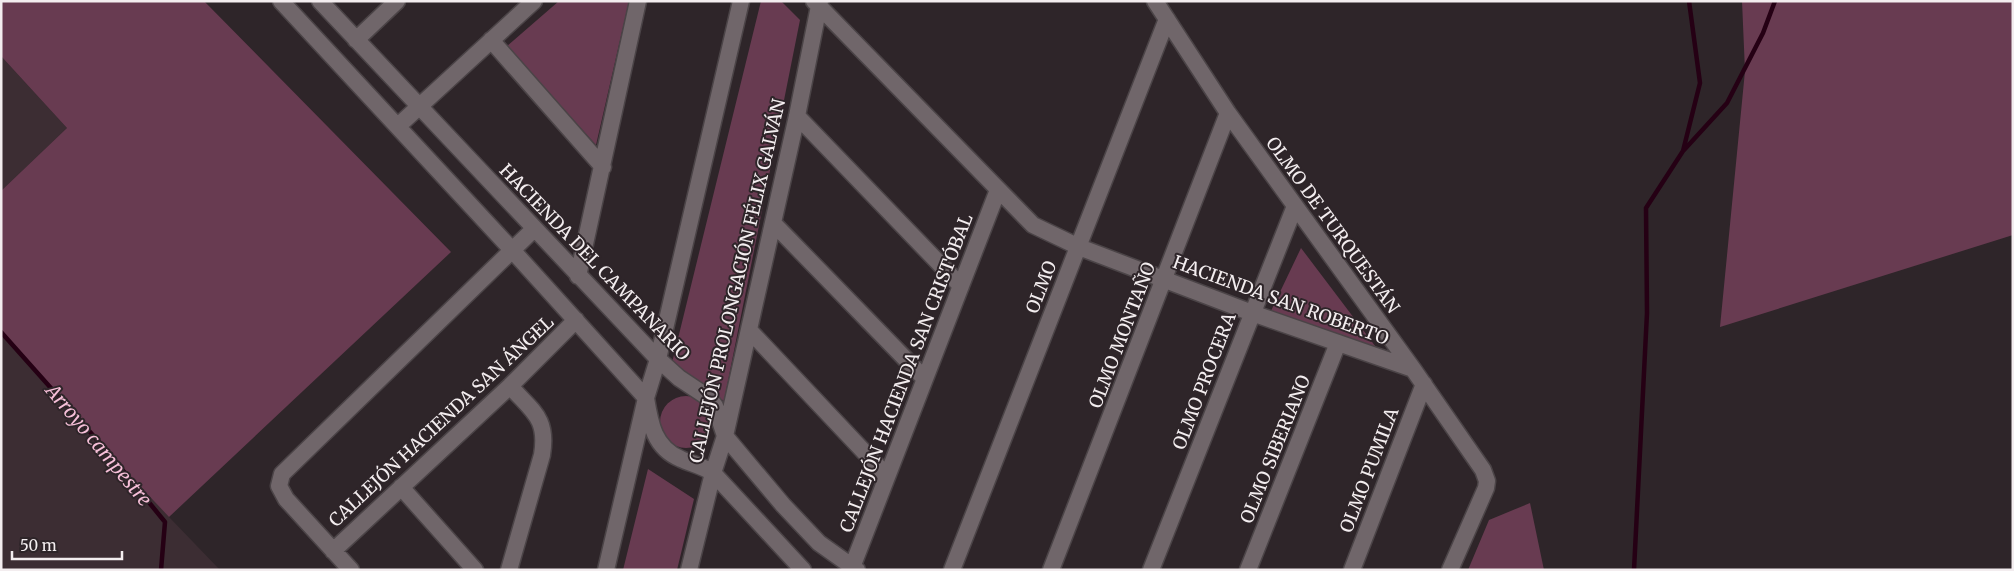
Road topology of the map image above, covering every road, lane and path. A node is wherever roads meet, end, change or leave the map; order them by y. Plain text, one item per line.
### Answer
1 (281, 1) edge
2 (320, 1) edge
3 (397, 1) edge
4 (534, 1) edge
5 (638, 1) edge
6 (741, 1) edge
7 (1154, 1) edge
8 (818, 3) edge
9 (1167, 19) junction
10 (356, 40) junction
11 (492, 40) junction
12 (418, 108) junction
13 (1228, 114) junction
14 (797, 116) junction
15 (398, 126) junction
16 (603, 167) junction
17 (998, 190) junction
18 (1295, 206) junction
19 (774, 223) junction
20 (534, 229) junction
21 (1079, 247) junction
22 (513, 251) junction
23 (578, 276) junction
24 (1165, 279) junction
25 (961, 286) junction
26 (1252, 313) junction
27 (576, 320) junction
28 (750, 330) junction
29 (1338, 343) junction
30 (658, 360) junction
31 (1413, 368) junction
32 (924, 378) junction
33 (1424, 384) junction
34 (510, 386) junction
35 (646, 398) junction
36 (725, 436) junction
37 (713, 473) junction
38 (886, 475) junction
39 (401, 487) junction
40 (333, 551) junction
41 (853, 569) edge
42 (351, 570) edge
43 (475, 570) edge
44 (509, 570) edge
45 (606, 570) edge
46 (689, 570) edge
47 (803, 570) edge
48 (952, 570) edge
49 (1051, 570) edge
50 (1151, 570) edge
51 (1248, 570) edge
52 (1352, 570) edge
53 (1450, 570) edge

1 - 15 street
2 - 10 street, HACIENDA DEL CAMPANARIO
3 - 10 street
4 - 11 street
5 - 16 street
6 - 30 street
7 - 9 street, OLMO DE TURQUESTÁN
8 - 14 street, CALLEJÓN PROLONGACIÓN FÉLIX GALVÁN
8 - 17 street, HACIENDA SAN ROBERTO
9 - 13 street, OLMO DE TURQUESTÁN
9 - 21 street, OLMO
10 - 12 street, HACIENDA DEL CAMPANARIO
11 - 12 street
11 - 16 street
12 - 15 street
12 - 20 street, HACIENDA DEL CAMPANARIO
13 - 18 street, OLMO DE TURQUESTÁN
13 - 24 street, OLMO MONTAÑO
14 - 19 street, CALLEJÓN PROLONGACIÓN FÉLIX GALVÁN
14 - 25 street
15 - 22 street
16 - 23 street
17 - 21 street, HACIENDA SAN ROBERTO
17 - 25 street, CALLEJÓN HACIENDA SAN CRISTÓBAL
18 - 26 street, OLMO PROCERA
18 - 31 street, OLMO DE TURQUESTÁN
19 - 28 street, CALLEJÓN PROLONGACIÓN FÉLIX GALVÁN
19 - 32 street
20 - 22 street
20 - 23 street, HACIENDA DEL CAMPANARIO
21 - 24 street, HACIENDA SAN ROBERTO
21 - 48 street, OLMO
22 - 27 street
22 - 40 street
23 - 30 street, HACIENDA DEL CAMPANARIO
24 - 26 street, HACIENDA SAN ROBERTO
24 - 49 street, OLMO MONTAÑO
25 - 32 street, CALLEJÓN HACIENDA SAN CRISTÓBAL
26 - 29 street, HACIENDA SAN ROBERTO
26 - 50 street, OLMO PROCERA
27 - 34 street, CALLEJÓN HACIENDA SAN ÁNGEL
27 - 35 street
28 - 36 street, CALLEJÓN PROLONGACIÓN FÉLIX GALVÁN
28 - 38 street
29 - 31 street, HACIENDA SAN ROBERTO
29 - 51 street, OLMO SIBERIANO
30 - 35 street
30 - 36 street, HACIENDA DEL CAMPANARIO
31 - 33 street, OLMO DE TURQUESTÁN
32 - 38 street, CALLEJÓN HACIENDA SAN CRISTÓBAL
33 - 52 street, OLMO PUMILA
33 - 53 street, OLMO DE TURQUESTÁN
34 - 39 street, CALLEJÓN HACIENDA SAN ÁNGEL
34 - 44 street
35 - 37 street
35 - 45 street
36 - 37 street, CALLEJÓN PROLONGACIÓN FÉLIX GALVÁN
36 - 41 street, HACIENDA DEL CAMPANARIO
37 - 46 street, CALLEJÓN PROLONGACIÓN FÉLIX GALVÁN
37 - 47 street
38 - 41 street, CALLEJÓN HACIENDA SAN CRISTÓBAL
39 - 40 street, CALLEJÓN HACIENDA SAN ÁNGEL
39 - 43 street
40 - 42 street

